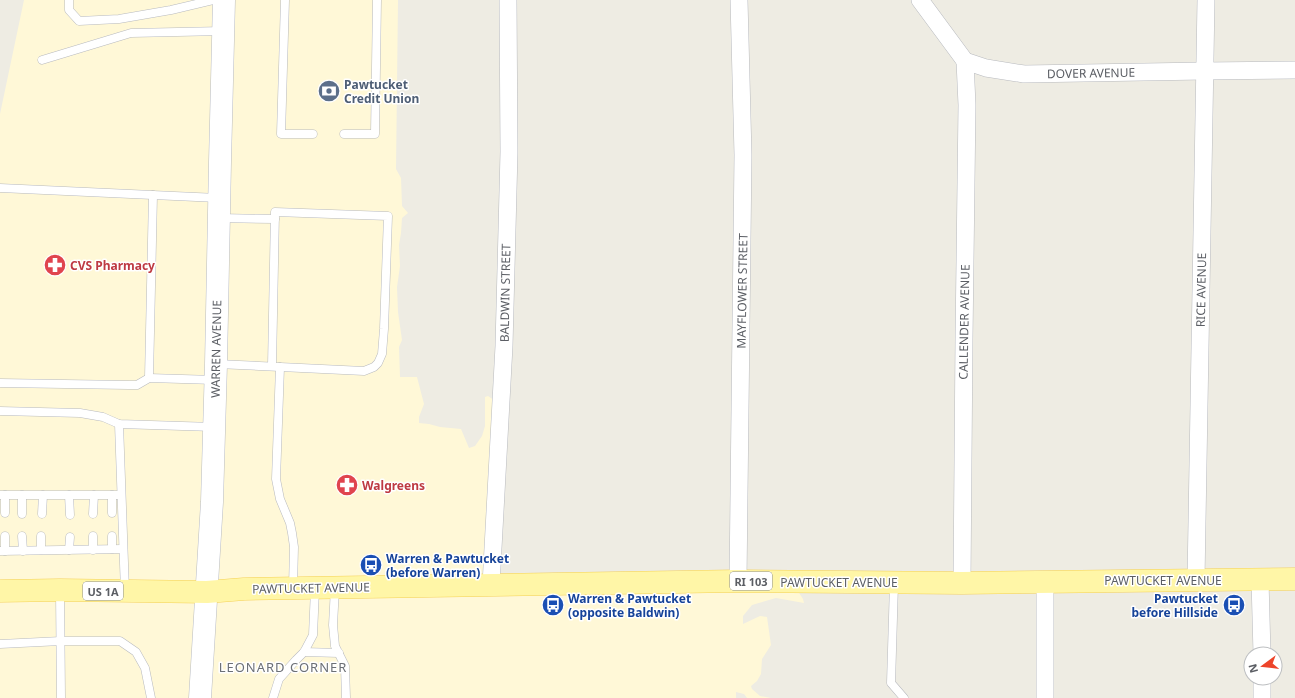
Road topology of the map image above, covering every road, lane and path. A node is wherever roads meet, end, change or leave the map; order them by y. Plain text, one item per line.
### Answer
1 (68, 0) edge
2 (213, 0) edge
3 (224, 0) edge
4 (285, 0) edge
5 (377, 0) edge
6 (508, 0) edge
7 (739, 0) edge
8 (920, 0) edge
9 (1206, 0) edge
10 (224, 31) junction
11 (42, 60) dead end
12 (965, 61) junction
13 (1295, 70) edge
14 (1204, 71) junction
15 (314, 134) dead end
16 (344, 134) dead end
17 (0, 188) edge
18 (153, 195) junction
19 (219, 208) junction
20 (275, 219) junction
21 (276, 367) junction
22 (216, 372) junction
23 (149, 378) junction
24 (0, 383) edge
25 (0, 412) edge
26 (119, 424) junction
27 (214, 427) junction
28 (112, 494) junction
29 (3, 495) edge
30 (22, 495) junction
31 (42, 495) junction
32 (70, 495) junction
33 (94, 495) junction
34 (121, 495) junction
35 (5, 513) dead end
36 (112, 513) dead end
37 (22, 514) dead end
38 (42, 514) dead end
39 (93, 514) dead end
40 (70, 515) dead end
41 (5, 536) dead end
42 (22, 536) dead end
43 (41, 536) dead end
44 (70, 536) dead end
45 (93, 536) dead end
46 (112, 536) dead end
47 (112, 549) junction
48 (123, 549) junction
49 (41, 550) junction
50 (69, 550) junction
51 (93, 550) junction
52 (3, 551) edge
53 (23, 551) junction
54 (1295, 579) edge
55 (1196, 580) junction
56 (1260, 580) junction
57 (738, 581) junction
58 (1045, 581) junction
59 (894, 582) junction
60 (962, 583) junction
61 (491, 585) junction
62 (293, 588) junction
63 (325, 588) junction
64 (60, 590) junction
65 (0, 591) edge
66 (125, 591) junction
67 (207, 592) junction
68 (60, 641) junction
69 (0, 644) edge
70 (1262, 646) edge
71 (304, 652) junction
72 (339, 654) junction
73 (1262, 686) edge
74 (62, 698) edge
75 (151, 698) edge
76 (200, 698) edge
77 (273, 698) edge
78 (346, 698) edge
79 (904, 698) edge
80 (1045, 698) edge
81 (1262, 698) edge

1 - 2 lane
3 - 10 main road, WARREN AVENUE
4 - 15 lane
5 - 16 lane
6 - 61 street, BALDWIN STREET
7 - 57 street, MAYFLOWER STREET
8 - 12 street
9 - 14 street, RICE AVENUE
10 - 11 lane
10 - 19 main road, WARREN AVENUE
12 - 14 street, DOVER AVENUE
12 - 60 street, CALLENDER AVENUE
13 - 14 street, DOVER AVENUE
14 - 55 street, RICE AVENUE
17 - 18 lane
18 - 19 lane
18 - 23 lane
19 - 20 lane
19 - 22 main road, WARREN AVENUE
20 - 21 lane
20 - 21 lane
21 - 22 lane
21 - 62 lane
22 - 23 lane
22 - 27 main road, WARREN AVENUE
23 - 24 lane
25 - 26 lane
26 - 27 lane
26 - 34 lane
27 - 67 main road, WARREN AVENUE
28 - 33 lane
28 - 34 lane
28 - 36 lane
29 - 30 lane
29 - 35 lane
30 - 31 lane
30 - 37 lane
31 - 32 lane
31 - 38 lane
32 - 33 lane
32 - 40 lane
33 - 39 lane
34 - 48 lane
41 - 52 lane
42 - 53 lane
43 - 49 lane
44 - 50 lane
45 - 51 lane
46 - 47 lane
47 - 48 lane
47 - 51 lane
48 - 66 lane
49 - 50 lane
49 - 53 lane
50 - 51 lane
52 - 53 lane
54 - 56 main road, PAWTUCKET AVENUE / RI 103
55 - 56 main road, PAWTUCKET AVENUE / RI 103
55 - 58 main road, PAWTUCKET AVENUE / RI 103
56 - 70 street
57 - 59 main road, PAWTUCKET AVENUE / RI 103
57 - 61 main road, PAWTUCKET AVENUE / RI 103
58 - 60 main road, PAWTUCKET AVENUE / RI 103
58 - 80 street
59 - 60 main road, PAWTUCKET AVENUE / RI 103
59 - 79 lane
61 - 63 main road, PAWTUCKET AVENUE / RI 103
62 - 63 main road, PAWTUCKET AVENUE / RI 103
62 - 67 main road, PAWTUCKET AVENUE / RI 103
63 - 71 lane
63 - 72 lane
64 - 65 main road, PAWTUCKET AVENUE / US 1A
64 - 66 main road, PAWTUCKET AVENUE / US 1A
64 - 68 lane
66 - 67 main road, PAWTUCKET AVENUE / US 1A
67 - 76 main road, WARREN AVENUE
68 - 69 lane
68 - 74 lane
68 - 75 lane
71 - 72 lane
71 - 77 lane
72 - 78 lane
73 - 81 street

